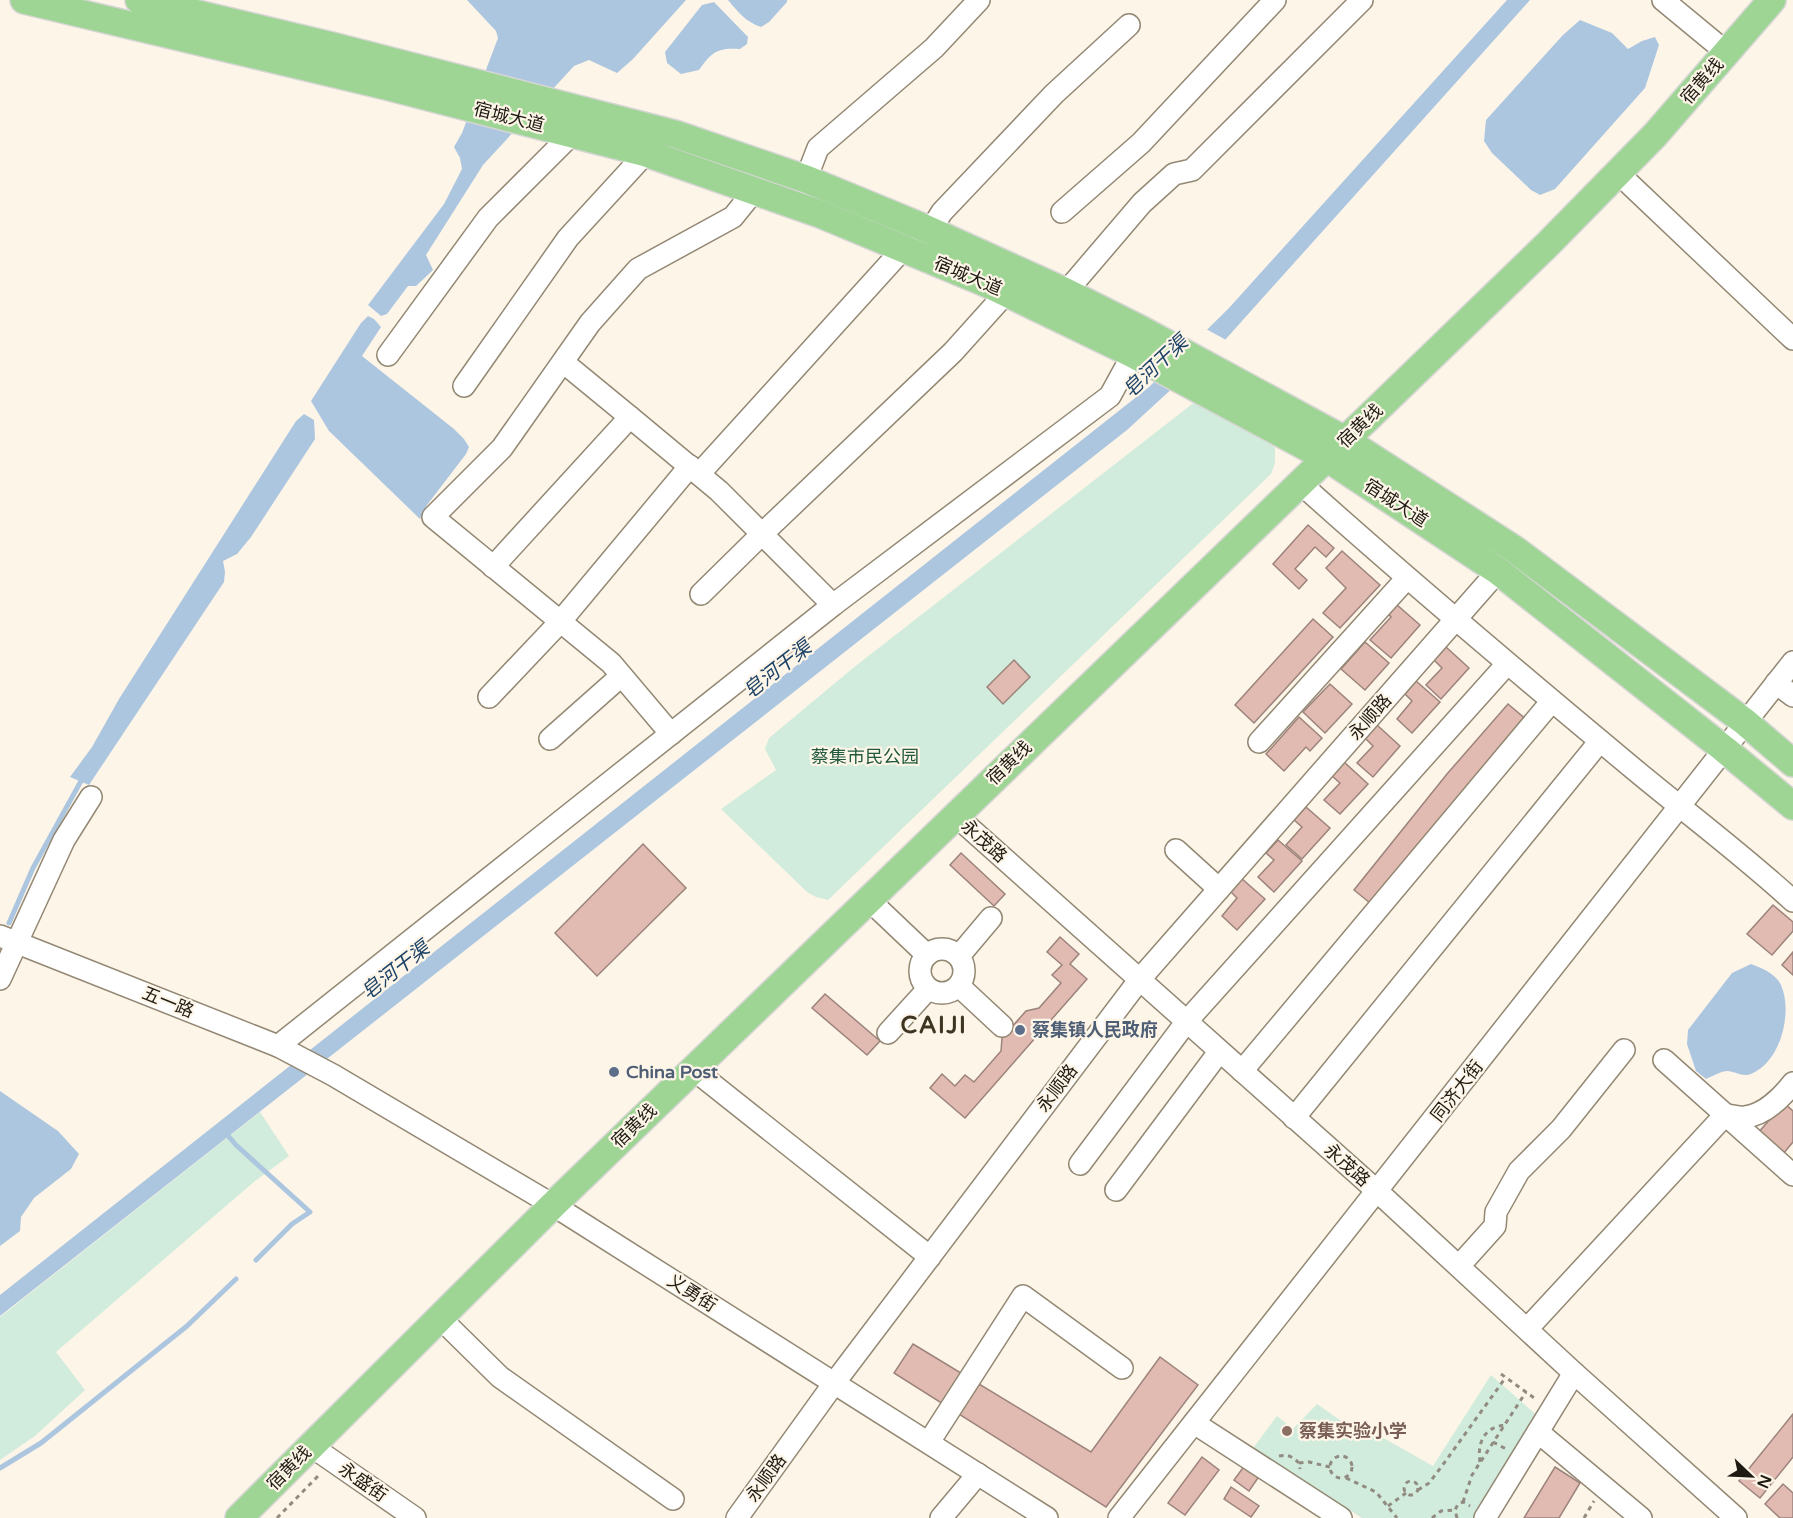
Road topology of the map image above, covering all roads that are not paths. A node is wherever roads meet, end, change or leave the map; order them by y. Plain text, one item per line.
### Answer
1 (24, 0) edge
2 (139, 0) edge
3 (980, 0) edge
4 (1275, 0) edge
5 (1362, 0) edge
6 (1663, 0) edge
7 (1772, 0) edge
8 (217, 9) edge
9 (1129, 25) dead end
10 (1726, 52) junction
11 (572, 134) junction
12 (646, 153) junction
13 (1618, 173) junction
14 (806, 179) junction
15 (754, 191) junction
16 (1062, 212) dead end
17 (930, 231) junction
18 (903, 249) junction
19 (1066, 292) junction
20 (1006, 293) junction
21 (1793, 339) edge
22 (1137, 342) junction
23 (388, 355) dead end
24 (563, 362) junction
25 (464, 386) dead end
26 (630, 417) junction
27 (1336, 449) junction
28 (694, 470) junction
29 (1300, 483) junction
30 (762, 534) junction
31 (493, 567) junction
32 (1498, 571) junction
33 (1407, 578) junction
34 (701, 594) dead end
35 (833, 605) junction
36 (1455, 620) junction
37 (560, 622) junction
38 (1793, 662) edge
39 (1507, 664) junction
40 (621, 676) junction
41 (1776, 683) junction
42 (1793, 696) edge
43 (489, 697) dead end
44 (1552, 701) junction
45 (1745, 722) junction
46 (671, 734) junction
47 (549, 739) dead end
48 (1600, 741) junction
49 (1258, 742) dead end
50 (1724, 748) junction
51 (1793, 763) edge
52 (92, 797) dead end
53 (1793, 806) edge
54 (1680, 807) junction
55 (955, 815) junction
56 (1176, 850) dead end
57 (1219, 889) junction
58 (868, 899) junction
59 (1793, 901) edge
60 (991, 918) dead end
61 (8, 939) edge
62 (927, 955) junction
63 (959, 956) junction
64 (0, 979) edge
65 (1140, 979) junction
66 (959, 986) junction
67 (928, 989) junction
68 (1187, 1021) junction
69 (1002, 1026) dead end
70 (888, 1033) dead end
71 (278, 1046) junction
72 (1624, 1050) dead end
73 (1219, 1052) junction
74 (1664, 1060) dead end
75 (693, 1069) junction
76 (1242, 1071) junction
77 (333, 1075) joint
78 (1793, 1083) edge
79 (1725, 1115) junction
80 (1294, 1118) junction
81 (1080, 1164) dead end
82 (1793, 1175) edge
83 (1116, 1190) dead end
84 (1377, 1191) junction
85 (553, 1205) junction
86 (930, 1257) junction
87 (1459, 1266) junction
88 (440, 1318) junction
89 (1527, 1329) junction
90 (1122, 1368) dead end
91 (1574, 1373) junction
92 (835, 1383) junction
93 (1194, 1423) junction
94 (1538, 1432) junction
95 (929, 1442) junction
96 (311, 1446) junction
97 (978, 1474) junction
98 (673, 1499) dead end
99 (1479, 1514) edge
100 (239, 1518) edge
101 (415, 1518) edge
102 (737, 1518) edge
103 (940, 1518) edge
104 (1047, 1518) edge
105 (1119, 1518) edge
106 (1341, 1518) edge
107 (1641, 1518) edge
108 (1736, 1518) edge

1 - 11 main road, 宿城大道
2 - 8 main road, 宿城大道
3 - 14 street
4 - 16 street
5 - 19 street
6 - 10 street
7 - 10 main road, 宿黄线
8 - 14 main road, 宿城大道
9 - 17 street
10 - 13 main road, 宿黄线
11 - 12 main road, 宿城大道
11 - 23 street
12 - 15 main road, 宿城大道
12 - 25 street
13 - 21 street
13 - 27 main road, 宿黄线
14 - 17 main road, 宿城大道
15 - 18 main road, 宿城大道
15 - 24 street
17 - 19 main road, 宿城大道
18 - 20 main road, 宿城大道
18 - 28 street
19 - 22 main road, 宿城大道
20 - 22 main road, 宿城大道
20 - 30 street
22 - 27 main road, 宿城大道
22 - 35 street
24 - 26 street
24 - 31 street
26 - 28 street
26 - 31 street
27 - 29 main road, 宿黄线
27 - 32 main road, 宿城大道
27 - 45 main road, 宿城大道
28 - 30 street
28 - 37 street
29 - 33 street
29 - 55 main road, 宿黄线
30 - 34 street
30 - 35 street
31 - 37 street
32 - 36 street, 永顺路
32 - 50 main road, 宿城大道
33 - 36 street
33 - 49 street
35 - 46 street
36 - 39 street
36 - 57 street, 永顺路
37 - 40 street
37 - 43 street
38 - 41 street, 同济大街
39 - 44 street
39 - 68 street
40 - 46 street
40 - 47 street
41 - 42 street
41 - 45 street, 同济大街
44 - 48 street
44 - 76 street
45 - 50 street, 同济大街
45 - 51 main road, 宿城大道
46 - 71 street
48 - 54 street
48 - 80 street
50 - 53 main road, 宿城大道
50 - 54 street, 同济大街
52 - 61 street
54 - 59 street
54 - 84 street, 同济大街
55 - 58 main road, 宿黄线
55 - 65 street, 永茂路
56 - 57 street
57 - 65 street, 永顺路
58 - 62 street
58 - 75 main road, 宿黄线
60 - 63 street
61 - 64 street
61 - 71 street, 五一路
62 - 63 street
62 - 67 street
63 - 66 street
65 - 68 street, 永茂路
65 - 86 street, 永顺路
66 - 67 street
66 - 69 street
67 - 70 street
68 - 73 street, 永茂路
68 - 81 street
71 - 77 street, 五一路
72 - 87 street
73 - 76 street, 永茂路
73 - 83 street
74 - 79 street
75 - 85 main road, 宿黄线
75 - 86 street
76 - 80 street, 永茂路
77 - 85 street, 义勇街
78 - 79 street
79 - 82 street
79 - 89 street
80 - 84 street, 永茂路
84 - 87 street, 永茂路
84 - 93 street, 同济大街
85 - 88 main road, 宿黄线
85 - 92 street, 义勇街
86 - 92 street, 永顺路
87 - 89 street, 永茂路
88 - 96 main road, 宿黄线
88 - 98 street
89 - 91 street, 永茂路
90 - 95 street
91 - 94 street
91 - 108 street, 永茂路
92 - 95 street, 义勇街
92 - 102 street, 永顺路
93 - 105 street, 同济大街
93 - 106 street
94 - 99 street
94 - 107 street
95 - 97 street, 义勇街
96 - 100 main road, 宿黄线
96 - 101 street, 永盛街
97 - 103 street
97 - 104 street, 义勇街

